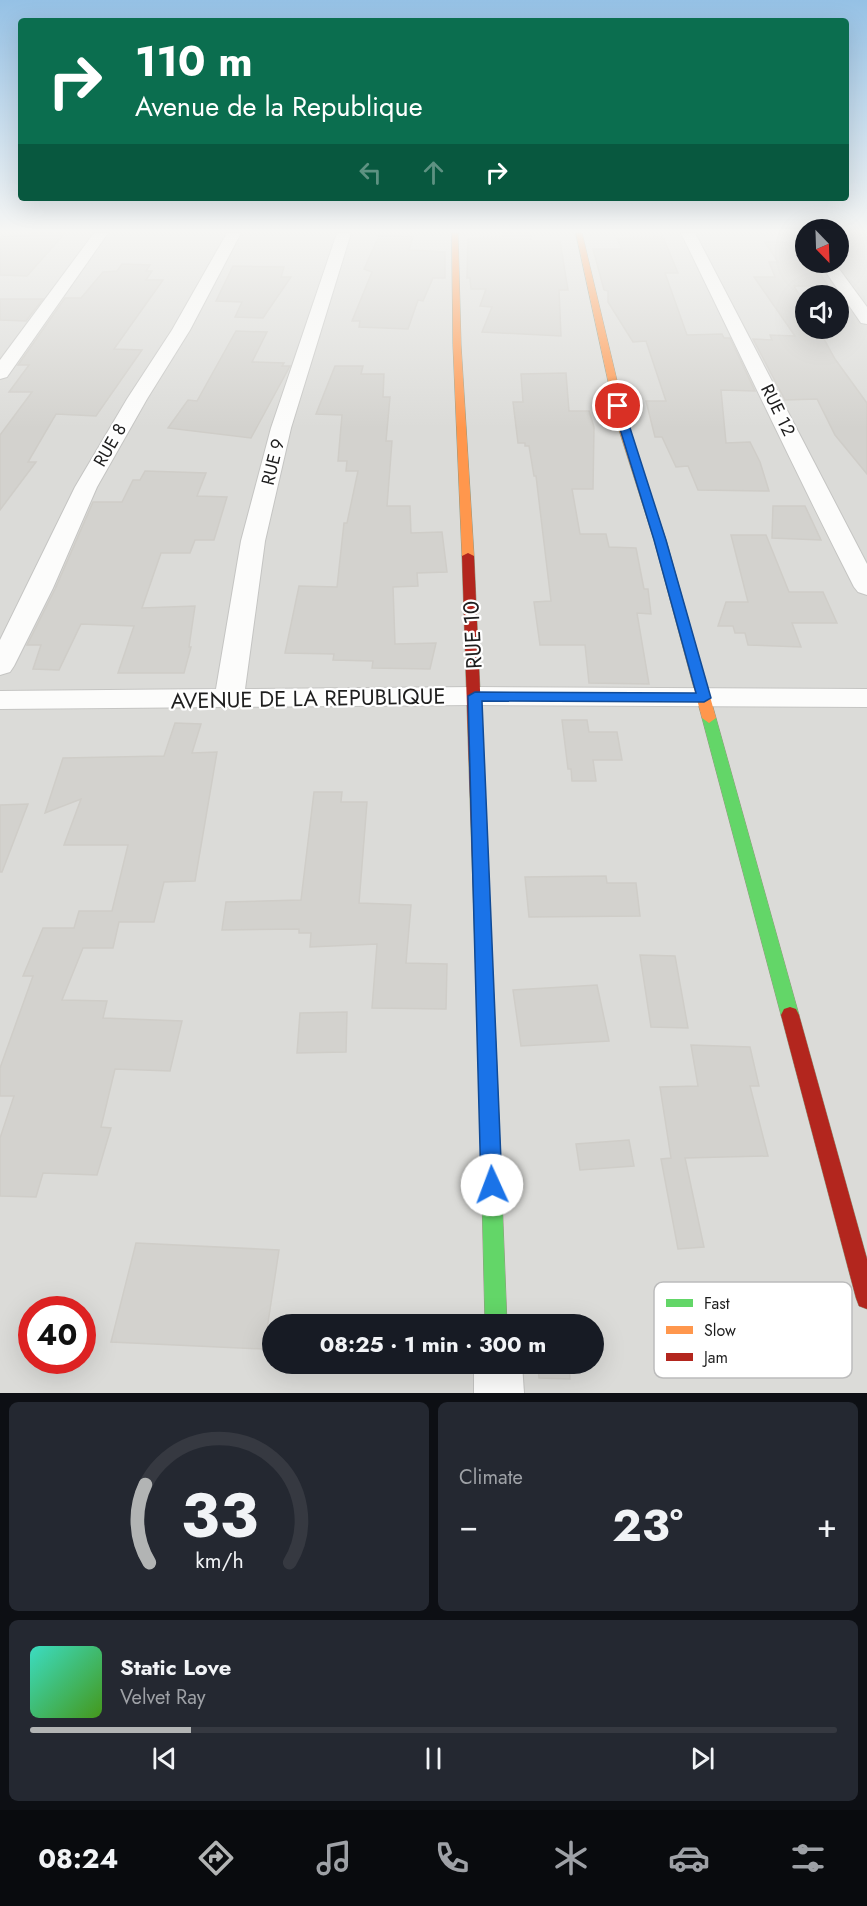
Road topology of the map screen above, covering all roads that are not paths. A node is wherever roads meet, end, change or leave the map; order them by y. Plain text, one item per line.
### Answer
1 (54, 298) edge
2 (199, 298) edge
3 (323, 298) edge
4 (456, 298) edge
5 (594, 298) edge
6 (721, 298) edge
7 (852, 298) edge
8 (867, 319) edge
9 (0, 373) edge
10 (867, 587) edge
11 (0, 666) edge
12 (475, 696) junction
13 (704, 698) junction
14 (867, 698) edge
15 (229, 699) junction
16 (0, 700) edge
17 (867, 1298) edge
18 (496, 1314) edge
19 (498, 1374) edge
20 (498, 1393) edge

1 - 9 street
2 - 11 street, RUE 8
3 - 15 street, RUE 9
4 - 12 street, RUE 10
5 - 13 street
6 - 10 street, RUE 12
7 - 8 street
12 - 13 street, AVENUE DE LA REPUBLIQUE
12 - 15 street, AVENUE DE LA REPUBLIQUE
12 - 18 street, RUE 10
13 - 14 street, AVENUE DE LA REPUBLIQUE
13 - 17 street
15 - 16 street, AVENUE DE LA REPUBLIQUE
19 - 20 street

